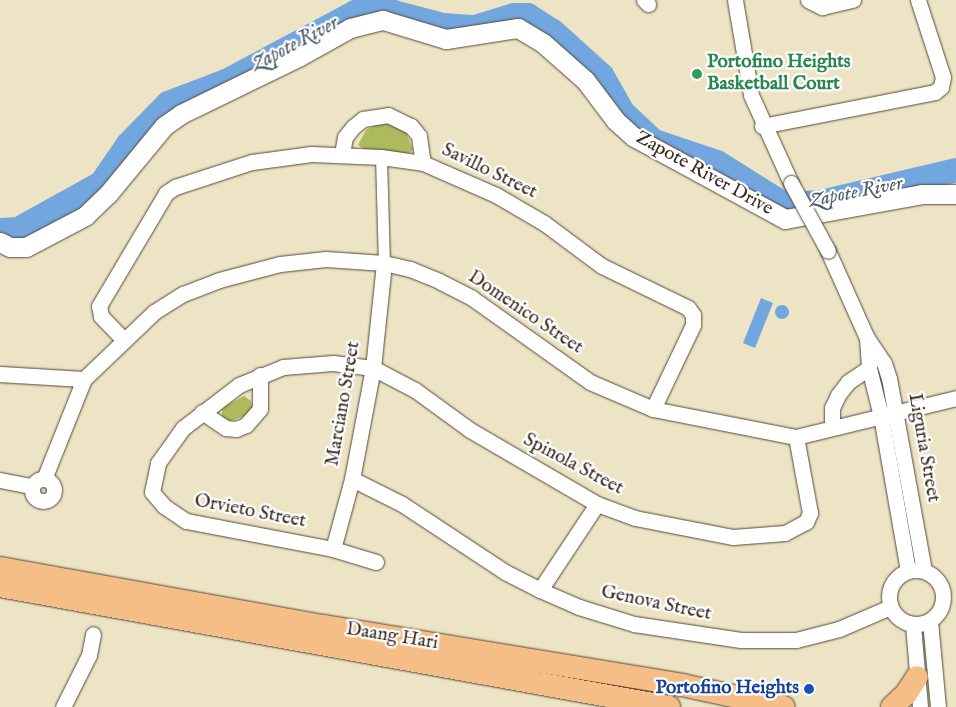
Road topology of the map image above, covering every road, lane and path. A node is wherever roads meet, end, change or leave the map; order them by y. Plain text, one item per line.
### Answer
1 (735, 0) edge
2 (808, 0) edge
3 (853, 0) edge
4 (918, 0) edge
5 (762, 126) junction
6 (342, 154) junction
7 (381, 157) junction
8 (423, 163) junction
9 (956, 194) edge
10 (0, 242) edge
11 (384, 263) junction
12 (867, 338) junction
13 (123, 339) junction
14 (373, 368) junction
15 (869, 368) junction
16 (0, 374) edge
17 (260, 375) junction
18 (84, 379) junction
19 (956, 398) edge
20 (654, 409) junction
21 (202, 412) junction
22 (897, 412) junction
23 (882, 416) junction
24 (832, 427) junction
25 (796, 437) junction
26 (352, 479) junction
27 (0, 480) edge
28 (597, 504) junction
29 (333, 549) junction
30 (376, 562) dead end
31 (0, 568) edge
32 (908, 571) junction
33 (924, 571) junction
34 (0, 586) edge
35 (540, 590) junction
36 (890, 607) junction
37 (930, 621) junction
38 (914, 625) junction
39 (93, 634) dead end
40 (322, 634) junction
41 (917, 677) junction
42 (63, 707) edge
43 (669, 707) edge
44 (784, 707) edge
45 (892, 707) edge
46 (920, 707) edge
47 (938, 707) edge

1 - 5 street, Liguria Street
2 - 3 street
4 - 5 street
5 - 12 street, Liguria Street, bridge
6 - 7 street, Savillo Street
6 - 8 street
6 - 13 street, Savillo Street
7 - 8 street, Savillo Street
7 - 11 street
8 - 20 street, Savillo Street
9 - 10 street, Zapote River Drive
11 - 13 street, Domenico Street
11 - 14 street, Marciano Street
11 - 20 street, Domenico Street
12 - 15 street, Liguria Street
12 - 22 street, Liguria Street
13 - 18 street, Domenico Street
14 - 17 street, Orvieto Street
14 - 26 street, Marciano Street
14 - 28 street, Spinola Street
15 - 23 street, Liguria Street
15 - 24 street
16 - 18 street
17 - 21 street, Orvieto Street
17 - 21 street
18 - 27 street, Domenico Street
19 - 22 street, Domenico Street
20 - 25 street, Domenico Street
21 - 29 street, Orvieto Street
22 - 23 street, Domenico Street
22 - 33 street, Liguria Street
23 - 24 street, Domenico Street
23 - 32 street, Liguria Street
24 - 25 street, Domenico Street
25 - 28 street, Spinola Street
26 - 29 street, Marciano Street
26 - 35 street, Genova Street
28 - 35 street
29 - 30 street
31 - 40 main road, Daang Hari
32 - 33 street
32 - 36 street
33 - 37 street
34 - 40 main road, Daang Hari
35 - 36 street, Genova Street
36 - 38 street
37 - 38 street
37 - 47 street
38 - 41 street
39 - 42 street
40 - 43 main road, Daang Hari
40 - 44 main road, Daang Hari
41 - 45 main road
41 - 46 street

